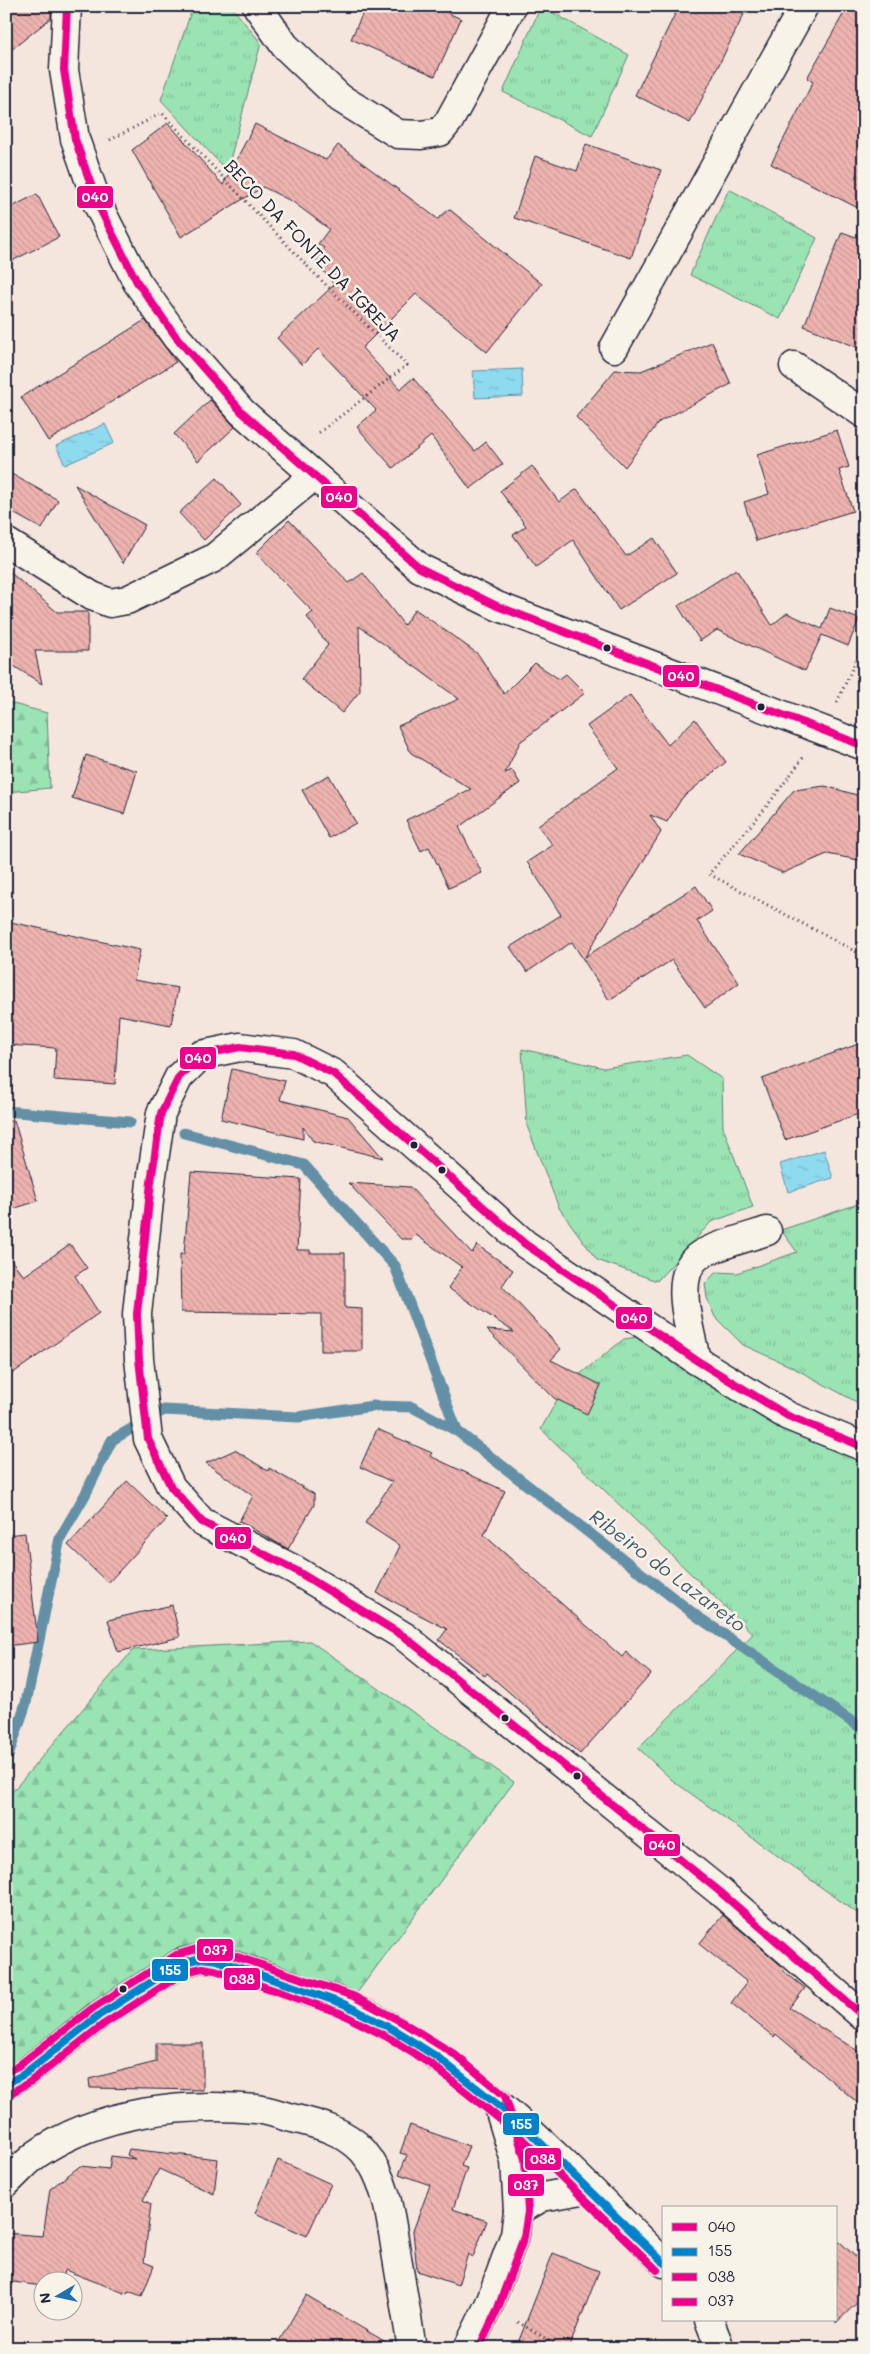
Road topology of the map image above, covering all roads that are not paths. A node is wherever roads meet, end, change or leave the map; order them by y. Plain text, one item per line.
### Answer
1 (67, 6) edge
2 (257, 6) edge
3 (512, 6) edge
4 (804, 6) edge
5 (614, 348) dead end
6 (794, 366) dead end
7 (864, 414) edge
8 (314, 476) junction
9 (6, 542) edge
10 (864, 746) edge
11 (766, 1231) dead end
12 (696, 1360) junction
13 (864, 1447) edge
14 (864, 2018) edge
15 (6, 2084) edge
16 (497, 2102) junction
17 (6, 2183) edge
18 (588, 2189) junction
19 (518, 2211) junction
20 (662, 2261) edge
21 (710, 2322) edge
22 (412, 2348) edge
23 (468, 2348) edge
24 (720, 2348) edge

1 - 8 street
2 - 3 street
4 - 5 street
6 - 7 street
8 - 9 street
8 - 10 street
11 - 12 street
12 - 13 street
12 - 14 street
15 - 16 street
16 - 18 street
16 - 19 street
17 - 22 street
18 - 19 street
18 - 20 street
19 - 23 street
21 - 24 street

